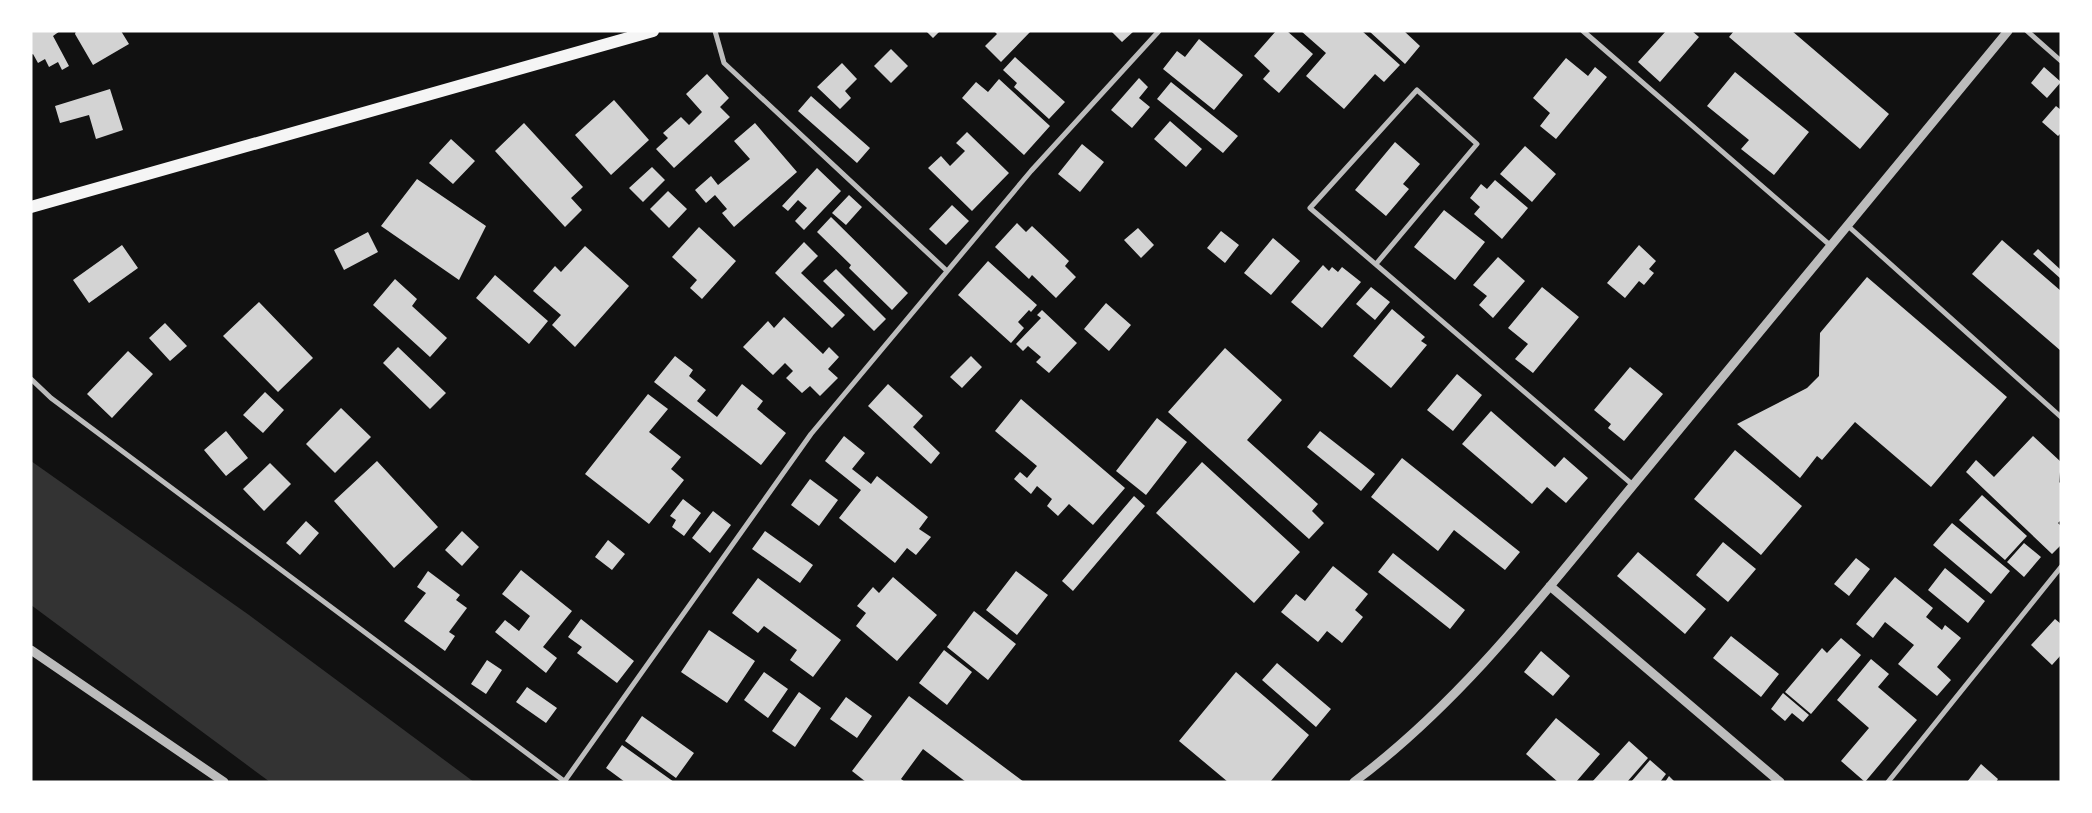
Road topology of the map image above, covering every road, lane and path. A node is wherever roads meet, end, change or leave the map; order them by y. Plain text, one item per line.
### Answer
1 (653, 31) edge
2 (716, 31) edge
3 (1158, 31) edge
4 (1583, 31) edge
5 (2008, 31) edge
6 (2028, 31) edge
7 (2061, 61) edge
8 (31, 207) edge
9 (1848, 226) junction
10 (1831, 246) junction
11 (1376, 264) junction
12 (947, 271) junction
13 (31, 379) edge
14 (2061, 417) edge
15 (1633, 485) junction
16 (2061, 567) edge
17 (1550, 586) junction
18 (31, 650) edge
19 (224, 782) edge
20 (564, 782) edge
21 (1354, 782) edge
22 (1780, 782) edge
23 (1888, 782) edge

1 - 8 main road
2 - 12 street
3 - 12 street
4 - 10 street
5 - 9 street
6 - 7 street
9 - 10 street
9 - 14 street
10 - 15 street
11 - 11 street
11 - 15 street
12 - 20 street
13 - 20 street
15 - 17 street
16 - 23 street
17 - 21 street
17 - 22 street
18 - 19 street

